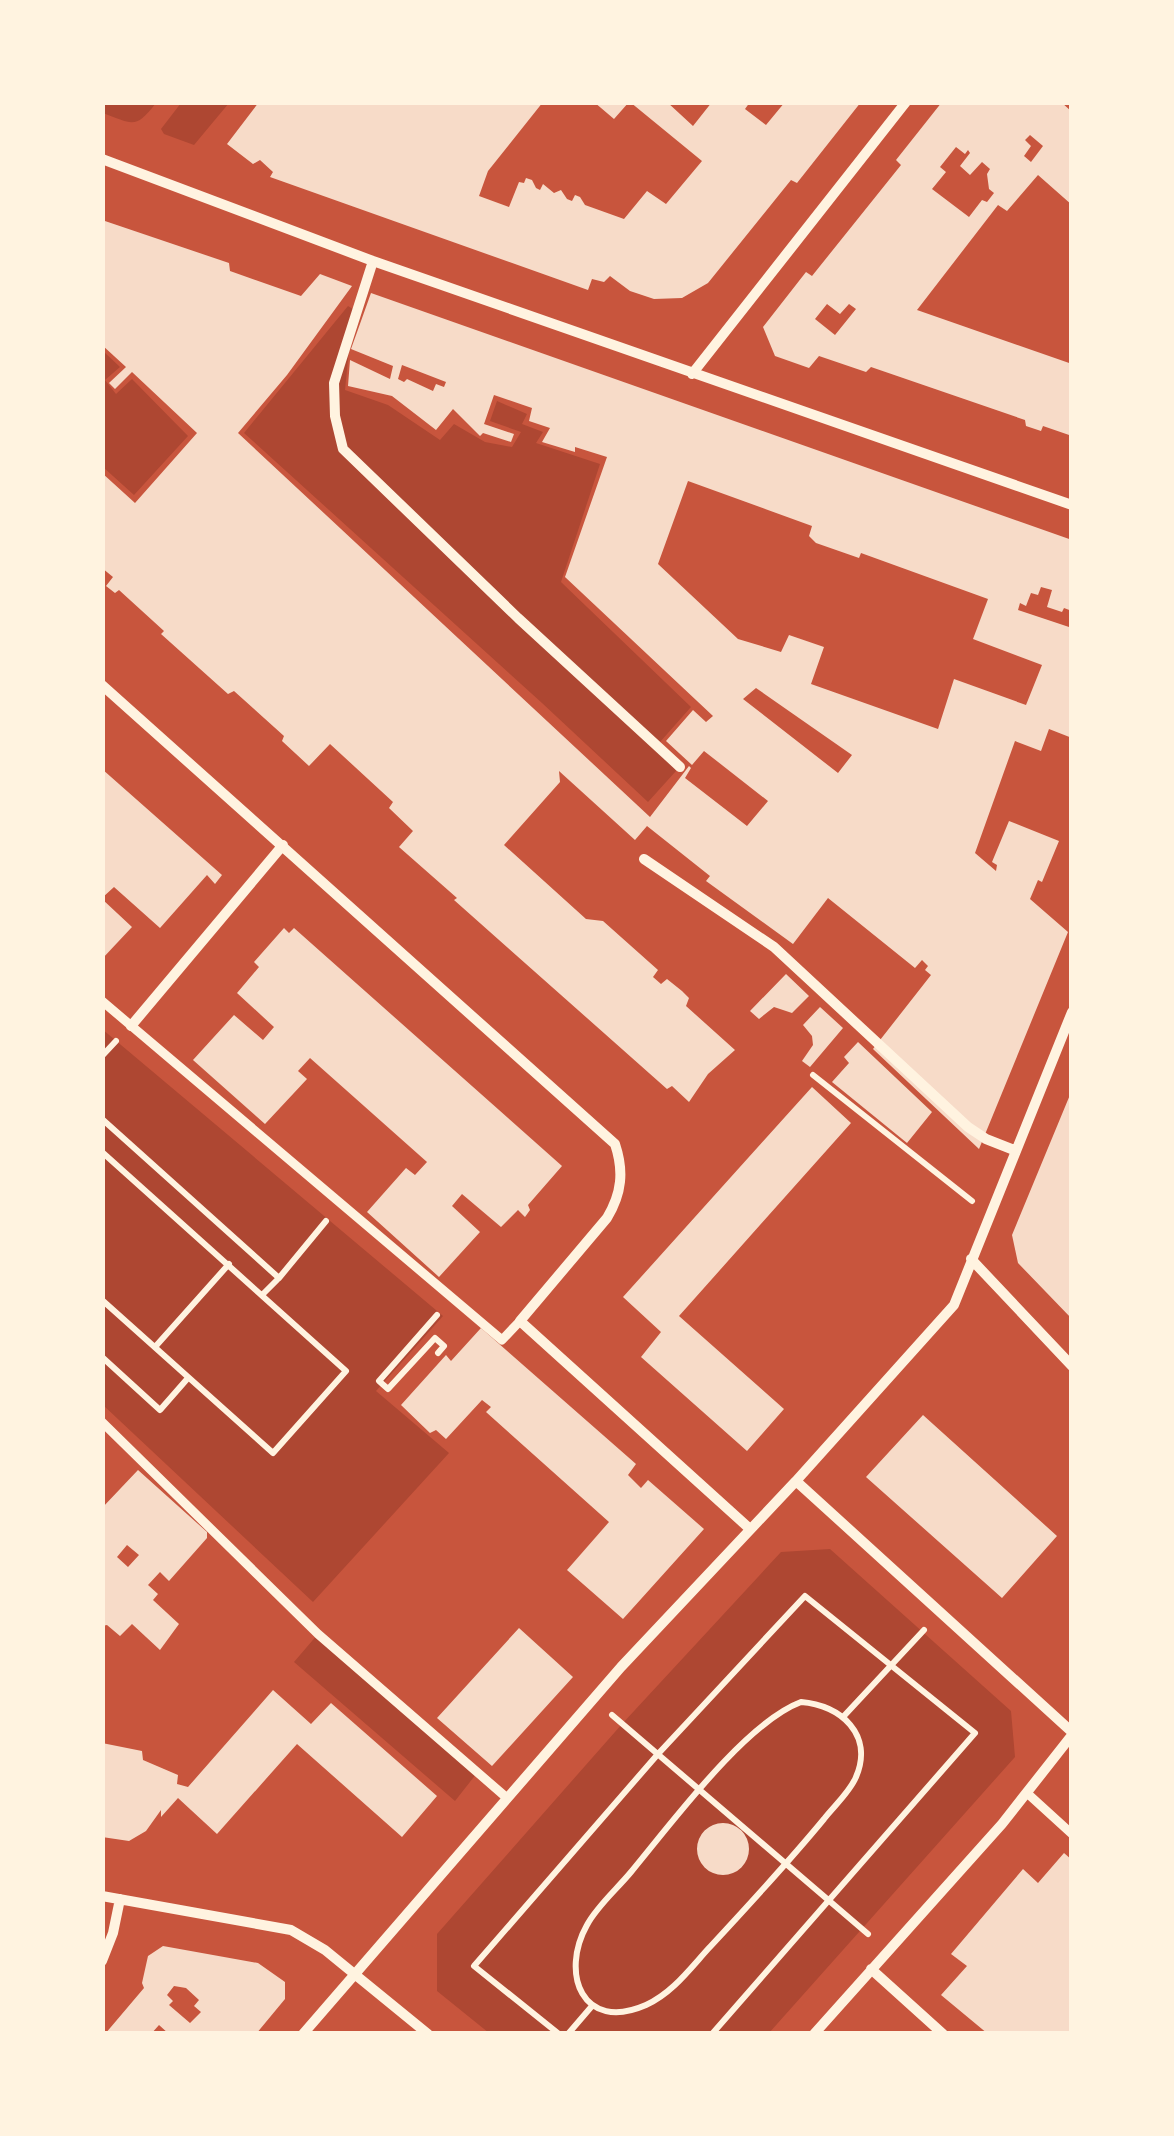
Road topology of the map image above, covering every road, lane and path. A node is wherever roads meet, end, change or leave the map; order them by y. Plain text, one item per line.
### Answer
1 (906, 102) edge
2 (102, 159) edge
3 (373, 261) junction
4 (692, 374) junction
5 (1072, 505) edge
6 (102, 685) edge
7 (680, 767) dead end
8 (283, 845) junction
9 (644, 859) dead end
10 (102, 1001) edge
11 (1072, 1012) edge
12 (130, 1026) junction
13 (813, 1075) dead end
14 (102, 1119) edge
15 (1014, 1150) junction
16 (102, 1152) edge
17 (988, 1214) junction
18 (306, 1244) dead end
19 (971, 1260) junction
20 (228, 1264) junction
21 (279, 1278) junction
22 (262, 1294) junction
23 (451, 1298) junction
24 (102, 1300) edge
25 (520, 1322) junction
26 (155, 1348) junction
27 (438, 1353) dead end
28 (102, 1357) edge
29 (1072, 1366) edge
30 (188, 1378) junction
31 (102, 1422) edge
32 (796, 1481) junction
33 (750, 1530) junction
34 (940, 1614) junction
35 (892, 1664) junction
36 (593, 1699) junction
37 (843, 1717) junction
38 (1072, 1734) edge
39 (658, 1754) junction
40 (700, 1790) junction
41 (1027, 1794) junction
42 (507, 1798) junction
43 (1072, 1834) edge
44 (786, 1864) junction
45 (102, 1896) edge
46 (120, 1900) junction
47 (829, 1900) junction
48 (888, 1951) junction
49 (102, 1962) edge
50 (871, 1970) junction
51 (355, 1976) junction
52 (592, 2006) junction
53 (303, 2034) edge
54 (428, 2034) edge
55 (559, 2034) edge
56 (568, 2034) edge
57 (712, 2034) edge
58 (814, 2034) edge
59 (943, 2034) edge

1 - 4 street
2 - 3 street
3 - 4 street
3 - 7 street
4 - 5 street
6 - 8 street
8 - 12 street
8 - 25 street
9 - 15 street
10 - 12 street
11 - 15 street
12 - 23 street
13 - 17 path
14 - 21 path
15 - 17 street
16 - 20 path
17 - 19 street
18 - 21 path
19 - 29 street
19 - 32 street
20 - 22 path
20 - 26 path
21 - 22 path
22 - 30 path
23 - 25 street
23 - 27 path
24 - 26 path
25 - 33 street
26 - 30 path
28 - 30 path
31 - 42 street
32 - 33 street
32 - 34 street
33 - 36 street
34 - 35 path
34 - 38 street
35 - 37 path
35 - 39 path
35 - 47 path
36 - 39 path
36 - 42 street
37 - 40 path
37 - 44 path
38 - 41 street
39 - 40 path
39 - 55 path
40 - 44 path
40 - 52 path
41 - 43 street
41 - 48 street
42 - 51 street
44 - 47 path
44 - 52 path
45 - 46 street
46 - 49 street
46 - 51 street
47 - 48 path
47 - 57 path
48 - 50 street
50 - 58 street
50 - 59 street
51 - 53 street
51 - 54 street
52 - 56 path

